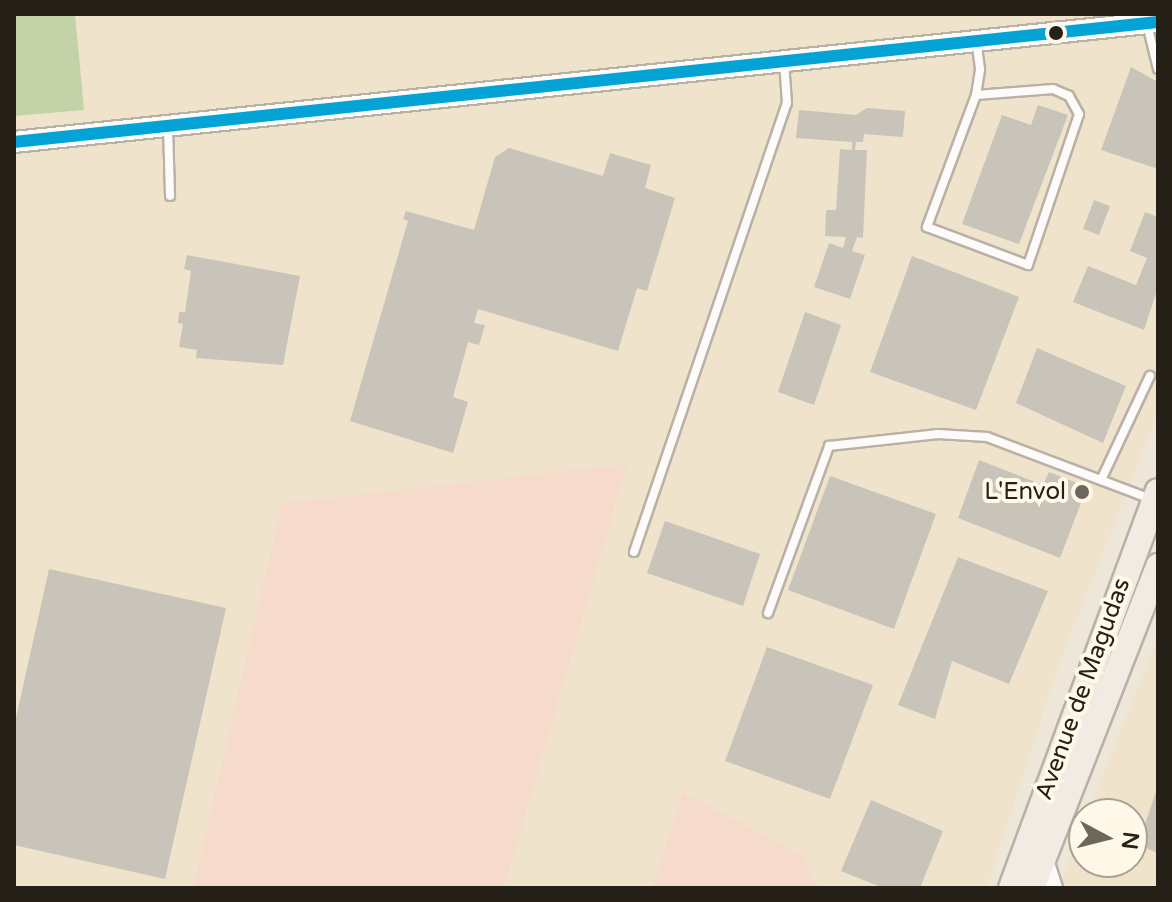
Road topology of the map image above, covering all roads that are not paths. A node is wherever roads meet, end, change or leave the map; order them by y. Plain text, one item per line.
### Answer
1 (1152, 22) edge
2 (976, 40) junction
3 (784, 60) junction
4 (1158, 69) edge
5 (976, 95) junction
6 (168, 126) junction
7 (14, 142) edge
8 (170, 196) dead end
9 (1150, 376) dead end
10 (1101, 480) junction
11 (1156, 496) edge
12 (634, 552) dead end
13 (1158, 566) edge
14 (768, 613) dead end
15 (1044, 857) junction
16 (1011, 888) edge
17 (1032, 888) edge
18 (1054, 888) edge

1 - 2 street
1 - 4 lane
2 - 3 street
2 - 5 lane
3 - 6 street
3 - 12 lane
5 - 5 lane
6 - 7 street
6 - 8 lane
9 - 10 lane
10 - 11 lane
10 - 14 lane
11 - 16 main road, Avenue de Magudas
13 - 15 main road, Avenue de Magudas
15 - 17 main road, Avenue de Magudas
15 - 18 street

